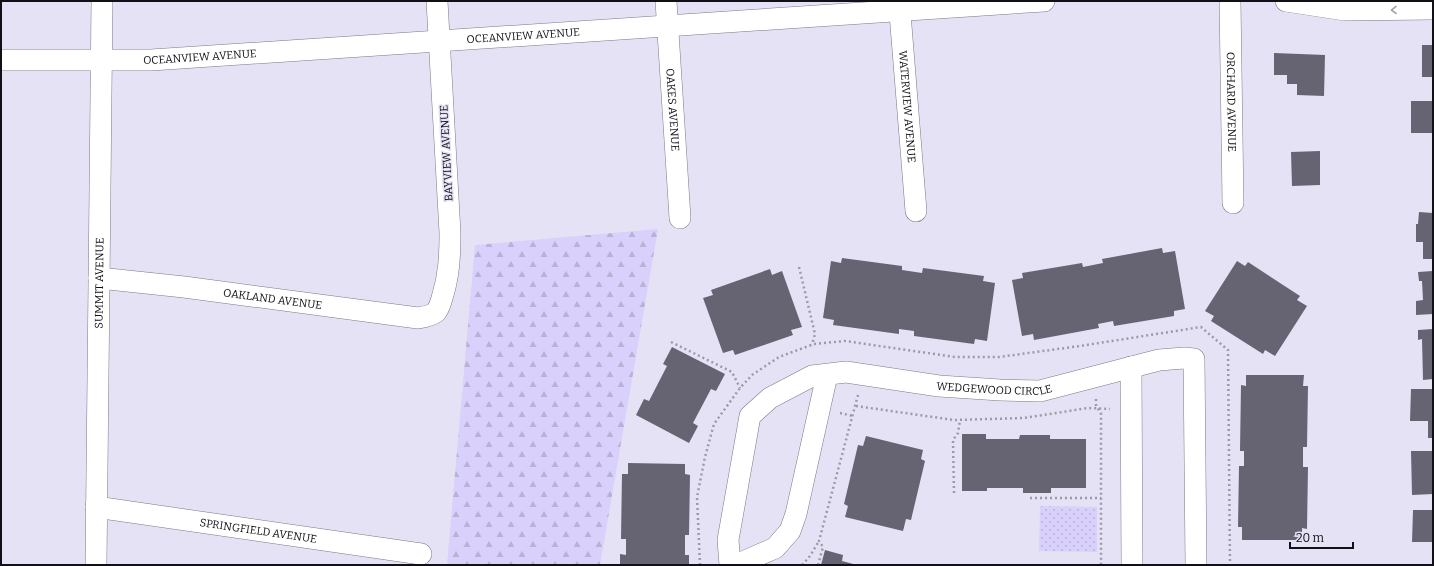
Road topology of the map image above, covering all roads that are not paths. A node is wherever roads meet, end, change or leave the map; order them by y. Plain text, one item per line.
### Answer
1 (102, 1) edge
2 (436, 1) edge
3 (666, 1) edge
4 (1044, 1) edge
5 (1230, 1) edge
6 (1286, 1) edge
7 (899, 6) edge
8 (1433, 9) edge
9 (667, 26) junction
10 (439, 41) junction
11 (1, 60) edge
12 (102, 61) junction
13 (1233, 203) dead end
14 (916, 211) dead end
15 (680, 218) dead end
16 (99, 278) junction
17 (440, 304) joint
18 (1130, 367) junction
19 (827, 374) junction
20 (96, 507) junction
21 (421, 554) dead end
22 (96, 565) edge
23 (730, 565) edge
24 (736, 565) edge
25 (1132, 565) edge
26 (1196, 565) edge

1 - 12 street, SUMMIT AVENUE
2 - 10 street, BAYVIEW AVENUE
3 - 9 street, OAKES AVENUE
4 - 7 street, OCEANVIEW AVENUE
5 - 13 street, ORCHARD AVENUE
8 -> 6 street
7 - 9 street, OCEANVIEW AVENUE
7 - 14 street, WATERVIEW AVENUE
9 - 10 street, OCEANVIEW AVENUE
9 - 15 street, OAKES AVENUE
10 - 12 street, OCEANVIEW AVENUE
10 - 17 street, BAYVIEW AVENUE
11 - 12 street, OCEANVIEW AVENUE
12 - 16 street, SUMMIT AVENUE
16 - 17 street, OAKLAND AVENUE
16 - 20 street, SUMMIT AVENUE
18 - 19 street, WEDGEWOOD CIRCLE
18 - 25 street
18 - 26 street, WEDGEWOOD CIRCLE
19 - 23 street, WEDGEWOOD CIRCLE
19 - 24 street
20 - 21 street, SPRINGFIELD AVENUE
20 - 22 street, SUMMIT AVENUE

